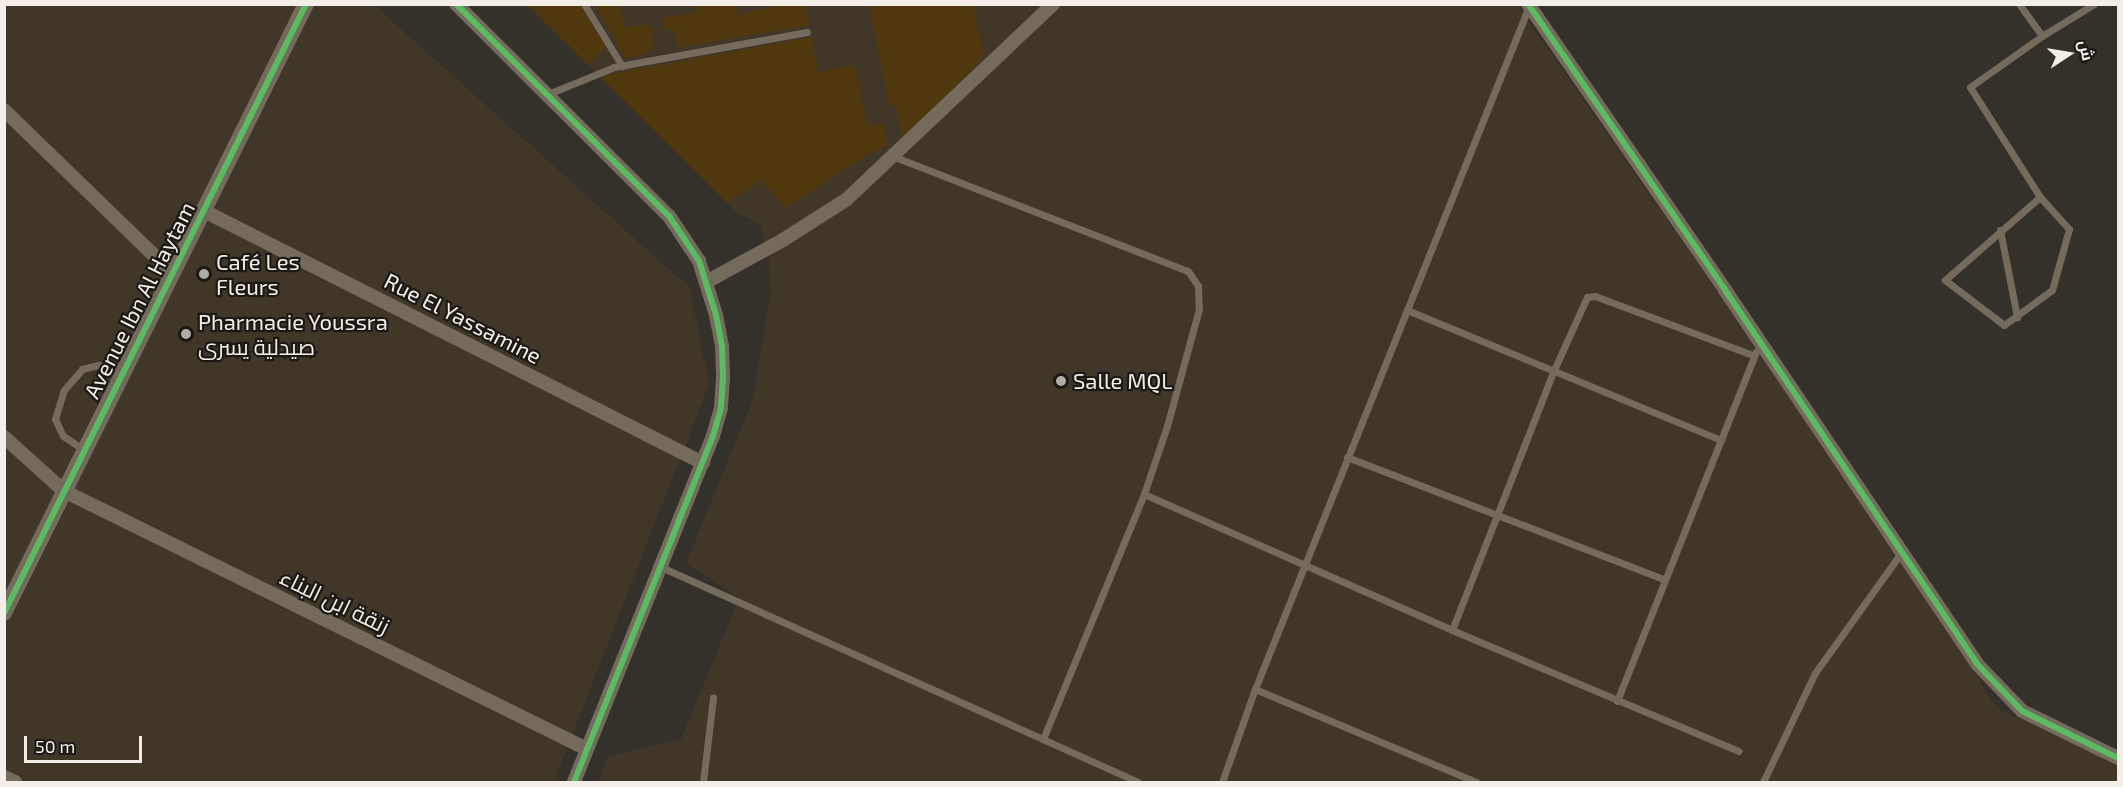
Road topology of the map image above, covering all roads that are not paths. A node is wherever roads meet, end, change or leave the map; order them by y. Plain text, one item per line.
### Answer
1 (306, 4) edge
2 (456, 4) edge
3 (584, 4) edge
4 (1053, 4) edge
5 (2019, 4) edge
6 (2094, 4) edge
7 (1529, 5) edge
8 (807, 32) dead end
9 (2042, 36) junction
10 (622, 66) junction
11 (548, 94) junction
12 (4, 110) edge
13 (895, 157) junction
14 (2040, 197) junction
15 (204, 211) junction
16 (2000, 231) junction
17 (172, 273) junction
18 (706, 282) junction
19 (1407, 310) junction
20 (2017, 317) junction
21 (1757, 350) junction
22 (126, 366) junction
23 (1554, 370) junction
24 (4, 437) edge
25 (1721, 440) junction
26 (84, 450) junction
27 (1347, 457) junction
28 (703, 463) junction
29 (64, 491) junction
30 (1144, 494) junction
31 (1497, 515) junction
32 (1901, 553) junction
33 (1304, 566) junction
34 (661, 567) junction
35 (1665, 580) junction
36 (4, 613) edge
37 (1452, 630) junction
38 (1255, 689) junction
39 (713, 698) dead end
40 (1617, 701) junction
41 (1043, 739) junction
42 (587, 748) junction
43 (1738, 751) dead end
44 (2118, 758) edge
45 (4, 777) edge
46 (15, 783) edge
47 (574, 783) edge
48 (703, 783) edge
49 (1138, 783) edge
50 (1222, 783) edge
51 (1476, 783) edge
52 (1763, 783) edge

1 - 15 street, Avenue Ibn Al Haytam
2 - 11 street
3 - 10 lane
4 - 13 street
5 - 9 lane
6 - 9 lane
7 - 19 lane
7 - 21 street
8 - 10 lane
9 - 14 lane
10 - 11 lane
11 - 18 street
12 - 17 street
13 - 18 street
13 - 30 lane
14 - 16 lane
14 - 20 lane
15 - 17 street, Avenue Ibn Al Haytam
15 - 28 street, Rue El Yassamine
16 - 20 lane
16 - 20 lane
17 - 22 street, Avenue Ibn Al Haytam
18 - 28 street
19 - 23 lane
19 - 27 lane
21 - 23 lane
21 - 25 lane
21 - 32 street
22 - 26 street, Avenue Ibn Al Haytam
22 - 26 lane
23 - 25 lane
23 - 31 lane
24 - 29 street, زنقة ابن البناء
25 - 35 lane
26 - 29 street, Avenue Ibn Al Haytam
27 - 31 lane
27 - 33 lane
28 - 34 street
29 - 36 street, Avenue Ibn Al Haytam
29 - 42 street, زنقة ابن البناء
30 - 33 lane
30 - 41 lane
31 - 35 lane
31 - 37 lane
32 - 44 street
32 - 52 lane
33 - 37 lane
33 - 38 lane
34 - 41 lane
34 - 42 street
35 - 40 lane
37 - 40 lane
38 - 50 lane
38 - 51 lane
39 - 48 lane
40 - 43 lane
41 - 49 lane
42 - 47 street
45 - 46 street

